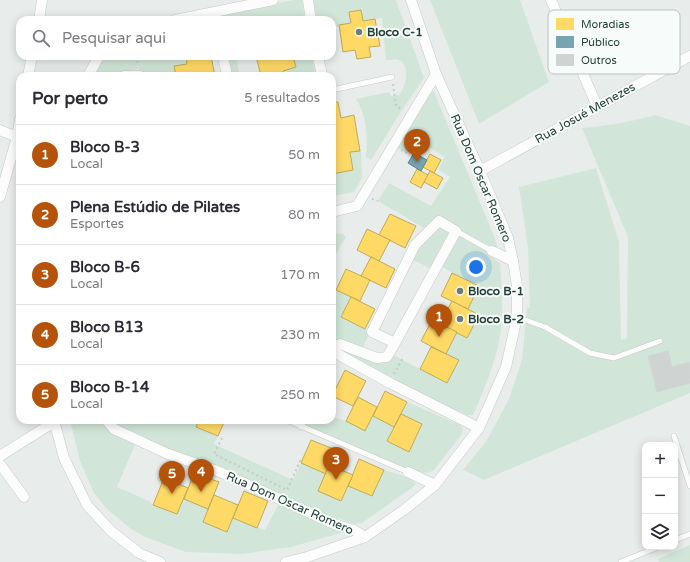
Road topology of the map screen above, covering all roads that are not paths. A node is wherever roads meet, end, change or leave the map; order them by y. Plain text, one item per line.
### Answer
1 (42, 0) edge
2 (272, 0) edge
3 (308, 0) edge
4 (411, 0) edge
5 (551, 0) edge
6 (555, 10) edge
7 (40, 16) edge
8 (215, 16) edge
9 (310, 16) edge
10 (690, 56) edge
11 (31, 60) edge
12 (97, 60) edge
13 (224, 60) edge
14 (319, 60) edge
15 (680, 61) edge
16 (29, 72) edge
17 (90, 72) edge
18 (226, 72) edge
19 (321, 72) edge
20 (436, 74) junction
21 (583, 74) edge
22 (657, 74) edge
23 (392, 77) road end
24 (336, 89) edge
25 (597, 106) junction
26 (0, 130) edge
27 (16, 137) edge
28 (16, 140) edge
29 (480, 171) junction
30 (0, 196) edge
31 (336, 211) edge
32 (456, 231) junction
33 (492, 251) joint
34 (513, 261) junction
35 (517, 317) junction
36 (660, 341) dead end
37 (395, 343) junction
38 (336, 346) edge
39 (336, 354) edge
40 (49, 424) edge
41 (55, 424) edge
42 (110, 424) edge
43 (295, 424) edge
44 (302, 424) edge
45 (301, 427) junction
46 (479, 428) junction
47 (674, 436) dead end
48 (0, 456) edge
49 (0, 464) edge
50 (408, 472) joint
51 (434, 485) junction
52 (690, 486) edge
53 (24, 497) dead end
54 (690, 534) edge
55 (365, 537) junction
56 (678, 539) edge
57 (650, 550) edge
58 (160, 562) edge
59 (286, 562) edge
60 (620, 562) edge

1 - 7 street
2 - 8 street
3 - 9 street
4 - 20 street, Rua Dom Oscar Romero
5 - 6 street
10 - 15 street, Rua Josué Menezes
11 - 16 street
12 - 17 street
13 - 18 street
14 - 19 street
20 - 29 street, Rua Dom Oscar Romero
20 - 31 street
21 - 25 street
22 - 25 street, Rua Josué Menezes
23 - 24 lane
25 - 29 street, Rua Josué Menezes
26 - 27 street
28 - 30 street
29 - 34 street, Rua Dom Oscar Romero
32 - 33 lane
32 - 37 street
32 - 37 street
33 - 34 street
34 - 35 street, Rua Dom Oscar Romero
35 - 36 lane
35 - 46 street, Rua Dom Oscar Romero
37 - 38 street
39 - 46 street
40 - 48 street
41 - 58 street
42 - 55 street, Rua Dom Oscar Romero
43 - 45 lane
44 - 45 lane
45 - 50 lane
46 - 51 street, Rua Dom Oscar Romero
47 - 52 lane
49 - 53 street
50 - 51 street
51 - 55 street, Rua Dom Oscar Romero
54 - 56 lane
55 - 59 street, Rua Dom Oscar Romero
57 - 60 lane

